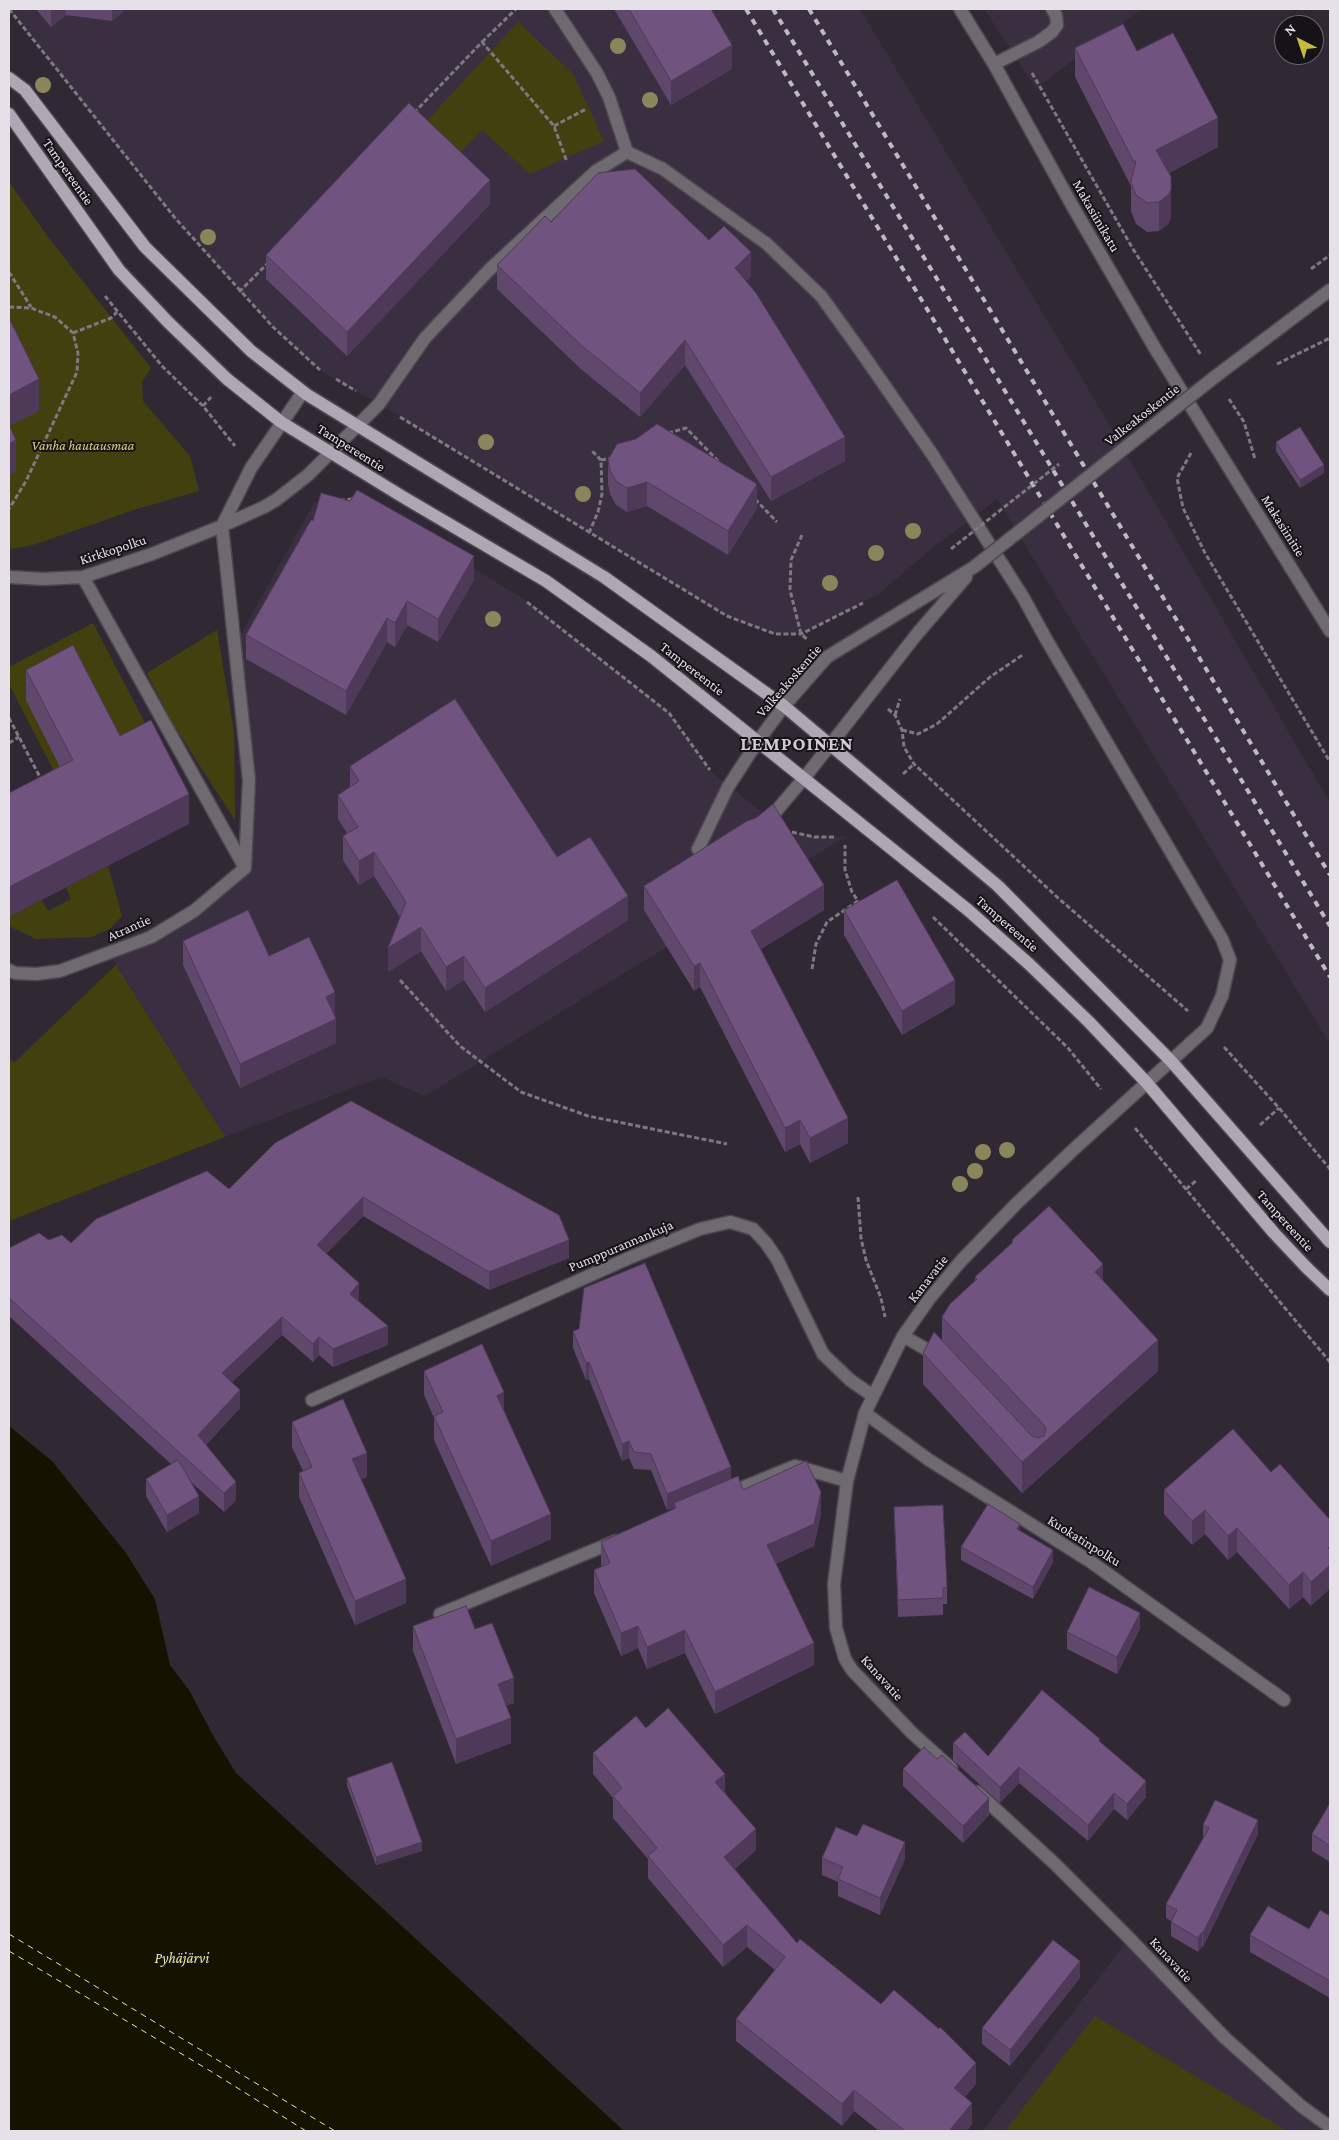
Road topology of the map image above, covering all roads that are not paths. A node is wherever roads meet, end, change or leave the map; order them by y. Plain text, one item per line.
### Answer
1 (555, 9) edge
2 (960, 9) edge
3 (1052, 9) edge
4 (994, 64) junction
5 (9, 78) edge
6 (9, 114) edge
7 (627, 152) junction
8 (1330, 290) edge
9 (303, 392) junction
10 (281, 422) junction
11 (357, 426) junction
12 (1211, 437) joint
13 (330, 453) junction
14 (222, 526) junction
15 (974, 567) junction
16 (9, 577) edge
17 (83, 577) junction
18 (1330, 631) edge
19 (784, 706) junction
20 (758, 741) junction
21 (831, 745) junction
22 (805, 777) junction
23 (758, 830) edge
24 (716, 845) edge
25 (245, 868) junction
26 (9, 970) edge
27 (1171, 1060) junction
28 (1146, 1082) junction
29 (1330, 1242) edge
30 (1330, 1290) edge
31 (903, 1336) junction
32 (952, 1369) edge
33 (873, 1396) junction
34 (312, 1400) dead end
35 (865, 1413) junction
36 (846, 1481) junction
37 (713, 1500) edge
38 (631, 1534) edge
39 (440, 1614) edge
40 (1284, 1700) dead end
41 (1330, 2127) edge

1 - 7 street
2 - 4 street, Makasiinikatu
3 - 4 street
4 - 12 street, Makasiinikatu
5 - 9 main road, Tampereentie
6 - 10 main road, Tampereentie
7 - 11 street, Kirkkopolku
7 - 27 street, Kanavatie
8 - 15 street, Valkeakoskentie, bridge
9 - 10 street
9 - 11 main road, Tampereentie
10 - 13 main road, Tampereentie
10 - 14 street
11 - 13 street, Kirkkopolku
11 - 19 main road, Tampereentie
12 - 18 street, Makasiinitie
13 - 14 street, Kirkkopolku
13 - 20 main road, Tampereentie
14 - 17 street, Kirkkopolku
14 - 25 street
15 - 19 street, Valkeakoskentie
15 - 21 street, Valkeakoskentie
16 - 17 street, Kirkkopolku
17 - 25 street
19 - 20 street, Valkeakoskentie
19 - 21 main road, Tampereentie
20 - 22 main road, Tampereentie
20 - 24 street, Valkeakoskentie
21 - 22 street, Valkeakoskentie
21 - 27 main road, Tampereentie
22 - 23 street, Valkeakoskentie
22 - 28 main road, Tampereentie
25 - 26 street, Atrantie
27 - 28 street, Kanavatie
27 - 29 main road, Tampereentie
28 - 30 main road, Tampereentie
28 - 31 street, Kanavatie
31 - 32 street
31 - 33 street, Kanavatie
33 - 34 street, Pumppurannankuja
33 - 35 street, Kanavatie
35 - 36 street, Kanavatie
35 - 40 street, Kuokatinpolku
36 - 37 street
36 - 41 street, Kanavatie
38 - 39 street

